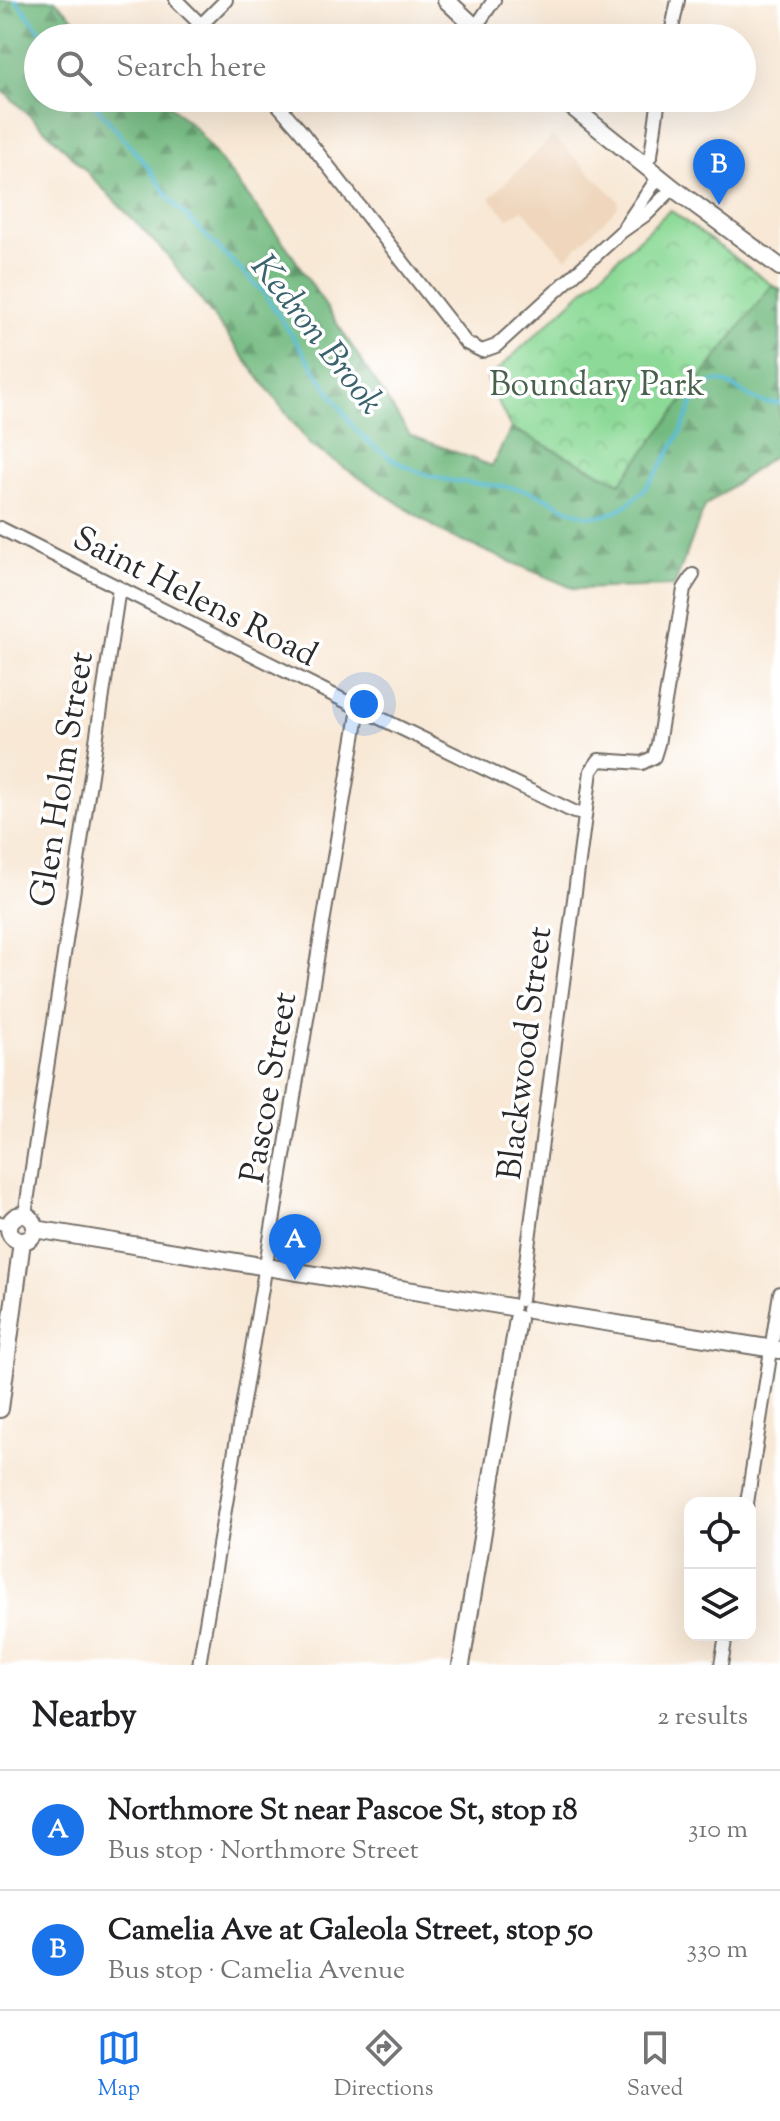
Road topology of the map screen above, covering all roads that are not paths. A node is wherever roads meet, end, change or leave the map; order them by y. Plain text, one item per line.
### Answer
1 (176, 0) edge
2 (226, 0) edge
3 (446, 0) edge
4 (494, 0) edge
5 (678, 0) edge
6 (200, 24) edge
7 (202, 24) edge
8 (471, 24) edge
9 (485, 24) edge
10 (673, 24) edge
11 (284, 112) edge
12 (579, 112) edge
13 (657, 112) edge
14 (644, 164) junction
15 (659, 176) junction
16 (673, 188) junction
17 (621, 232) junction
18 (779, 265) edge
19 (0, 528) edge
20 (693, 575) dead end
21 (119, 588) junction
22 (359, 708) junction
23 (585, 814) junction
24 (30, 1222) junction
25 (5, 1224) edge
26 (22, 1241) junction
27 (265, 1267) junction
28 (780, 1293) edge
29 (520, 1309) junction
30 (776, 1349) edge
31 (0, 1409) edge
32 (748, 1497) edge
33 (725, 1641) edge
34 (199, 1665) edge
35 (461, 1665) edge
36 (721, 1665) edge

1 - 6 street
2 - 7 street
3 - 8 street
4 - 9 street
5 - 10 street
11 - 17 street
12 - 14 street
13 - 14 street
14 - 15 street
15 - 16 street
15 - 17 street
16 - 17 street
16 - 18 street
19 - 21 street, Saint Helens Road
20 - 23 street, Blackwood Street
21 - 22 street, Saint Helens Road
21 - 24 street, Glen Holm Street
22 - 23 street, Saint Helens Road
22 - 27 street, Pascoe Street
23 - 29 street, Blackwood Street
24 - 25 street
24 - 26 street
24 - 27 street
25 - 26 street
26 - 31 street
27 - 29 street
27 - 34 street, Pascoe Street
28 - 30 street
29 - 30 street
29 - 35 street, Blackwood Street
30 - 32 street
33 - 36 street

